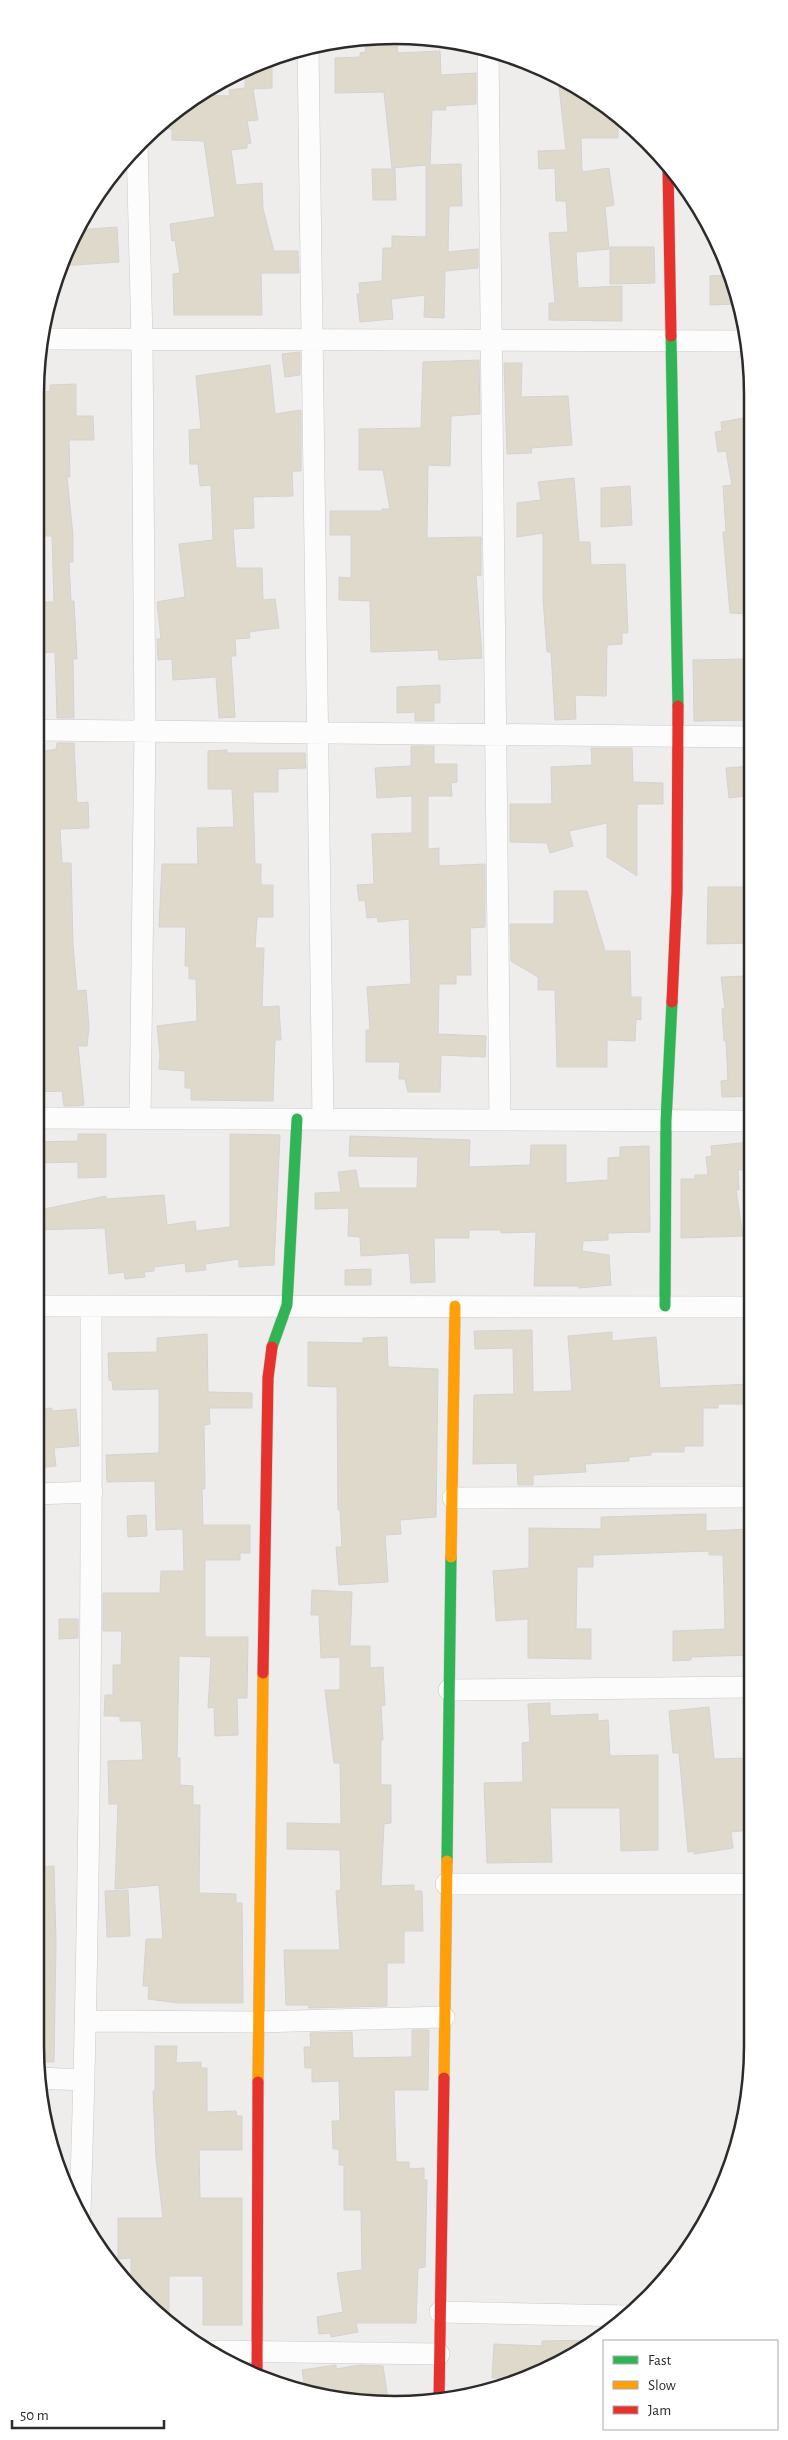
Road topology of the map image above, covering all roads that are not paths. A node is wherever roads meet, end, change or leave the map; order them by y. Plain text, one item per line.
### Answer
1 (308, 55) edge
2 (488, 57) edge
3 (137, 156) edge
4 (668, 176) edge
5 (48, 339) edge
6 (142, 339) junction
7 (312, 340) junction
8 (672, 340) junction
9 (492, 341) junction
10 (740, 341) edge
11 (44, 730) edge
12 (145, 731) junction
13 (318, 733) junction
14 (496, 736) junction
15 (680, 738) junction
16 (744, 738) edge
17 (44, 1118) edge
18 (140, 1118) junction
19 (297, 1119) junction
20 (323, 1119) junction
21 (500, 1120) junction
22 (666, 1121) junction
23 (744, 1121) edge
24 (287, 1305) junction
25 (44, 1306) edge
26 (91, 1306) junction
27 (455, 1306) junction
28 (664, 1306) junction
29 (744, 1306) edge
30 (92, 1492) junction
31 (44, 1494) edge
32 (744, 1497) edge
33 (453, 1498) junction
34 (744, 1687) edge
35 (449, 1690) junction
36 (446, 1884) junction
37 (744, 1884) edge
38 (444, 2017) junction
39 (86, 2021) junction
40 (258, 2022) junction
41 (45, 2078) edge
42 (84, 2080) junction
43 (80, 2202) edge
44 (440, 2312) junction
45 (617, 2316) edge
46 (224, 2352) edge
47 (257, 2353) junction
48 (439, 2354) junction
49 (257, 2369) edge
50 (439, 2393) edge

1 - 7 street
2 - 9 street
3 - 6 street
4 - 8 street
5 - 6 street
6 - 7 street
6 - 12 street
7 - 9 street
7 - 13 street
8 - 9 street
8 - 10 street
8 - 15 street
9 - 14 street
11 - 12 street
12 - 13 street
12 - 18 street
13 - 14 street
13 - 20 street
14 - 15 street
14 - 21 street
15 - 16 street
15 - 22 street
17 - 18 street
18 - 19 street
19 - 20 street
19 - 24 street
20 - 21 street
21 - 22 street
22 - 23 street
22 - 28 street
24 - 26 street
24 - 27 street
24 - 40 street
25 - 26 street
26 - 30 street
27 - 28 street
27 - 33 street
28 - 29 street
30 - 31 street
30 - 39 street
32 - 33 street
33 - 35 street
34 - 35 street
35 - 36 street
36 - 37 street
36 - 38 street
38 - 40 street
38 - 44 street
39 - 40 street
39 - 42 street
40 - 47 street
41 - 42 street
42 - 43 street
44 - 45 street
44 - 48 street
46 - 47 street
47 - 48 street
47 - 49 street
48 - 50 street

